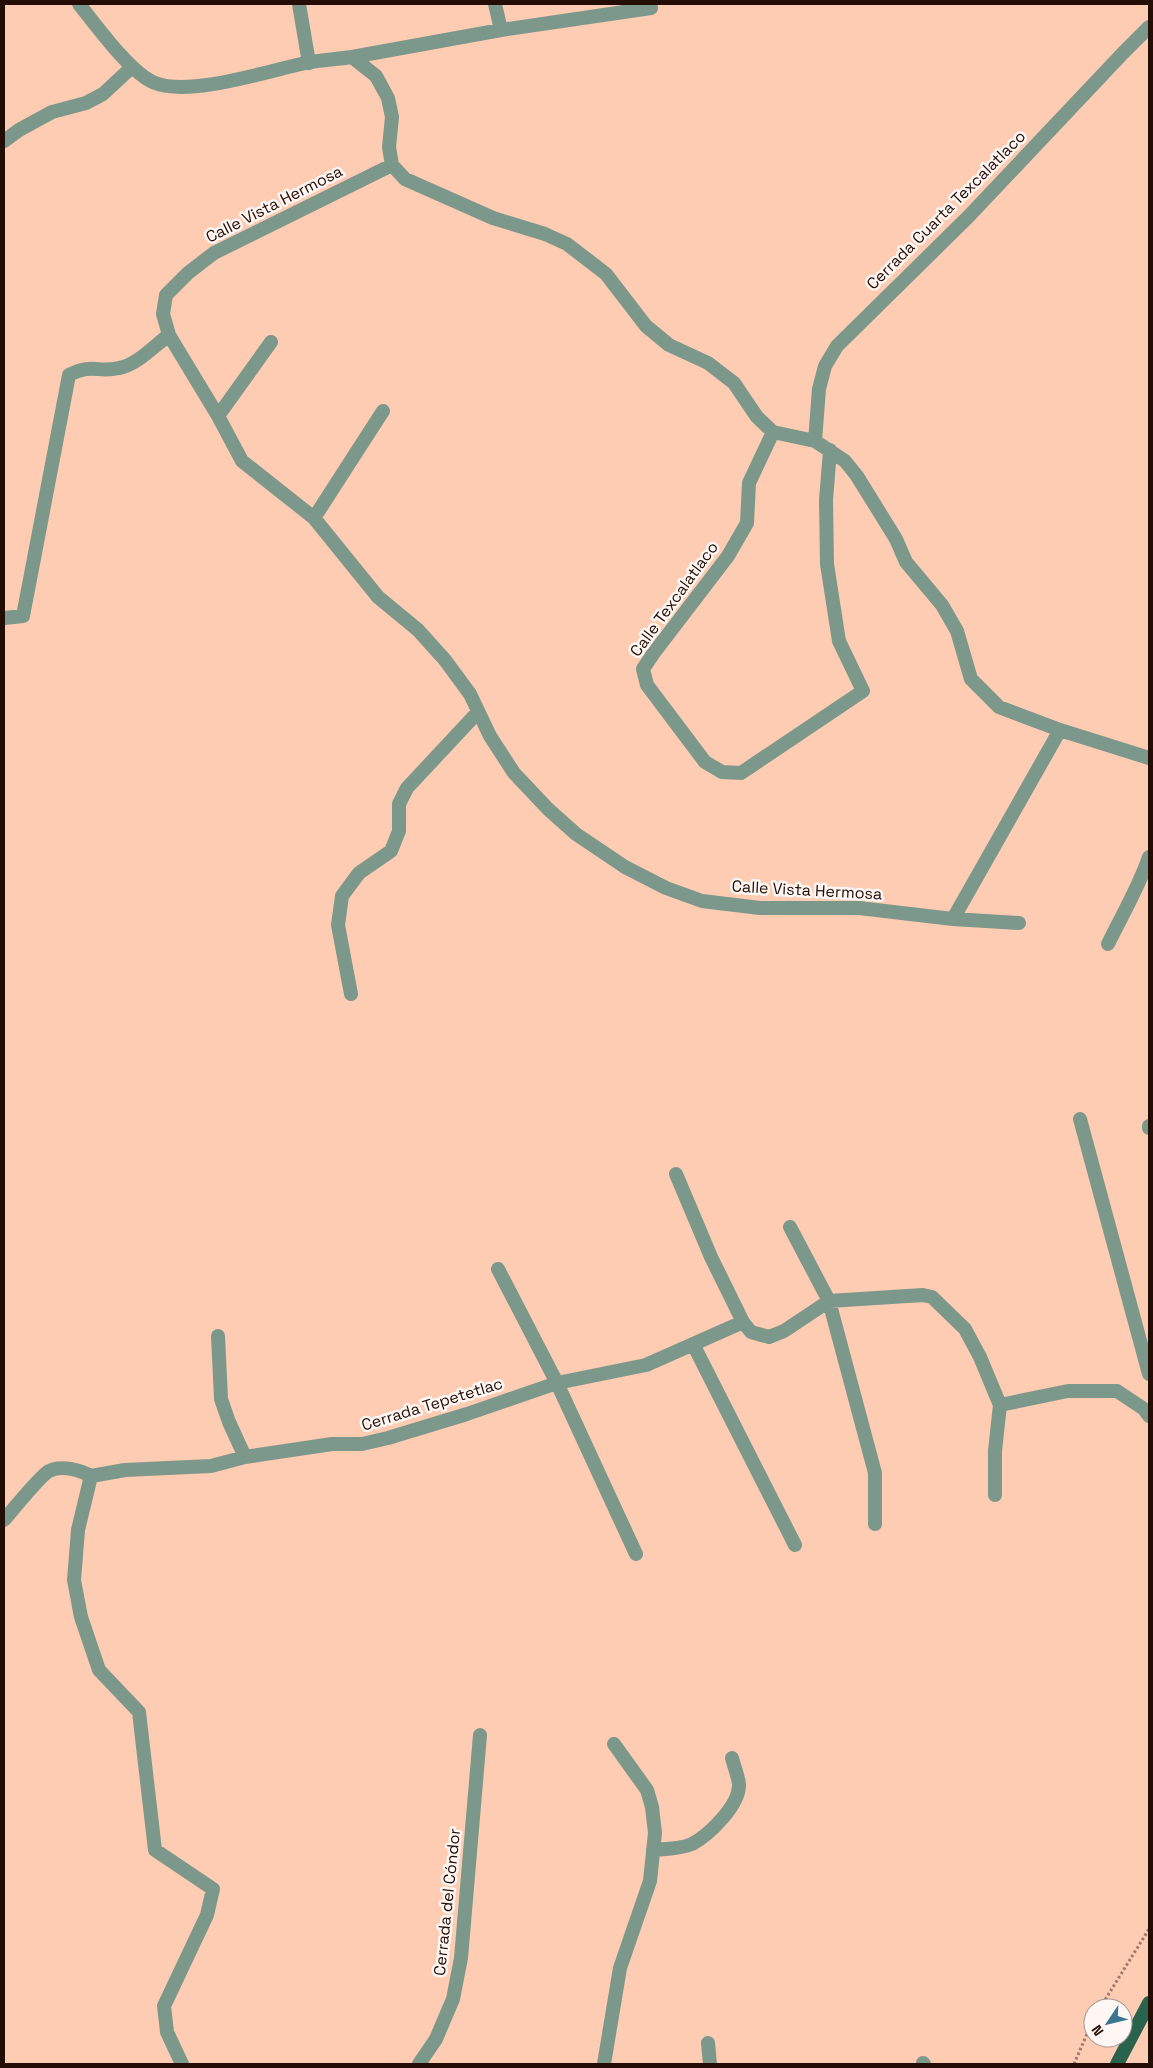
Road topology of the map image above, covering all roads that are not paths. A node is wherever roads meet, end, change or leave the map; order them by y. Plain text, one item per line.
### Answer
1 (79, 4) edge
2 (299, 4) edge
3 (495, 4) edge
4 (651, 8) dead end
5 (1149, 27) edge
6 (501, 30) junction
7 (352, 57) junction
8 (309, 63) junction
9 (132, 67) junction
10 (4, 142) edge
11 (392, 165) junction
12 (169, 335) junction
13 (271, 342) dead end
14 (383, 411) dead end
15 (218, 416) junction
16 (772, 432) junction
17 (815, 441) junction
18 (830, 450) junction
19 (314, 518) junction
20 (4, 618) edge
21 (478, 712) junction
22 (1060, 730) junction
23 (1149, 758) edge
24 (1149, 856) edge
25 (953, 919) junction
26 (1019, 923) dead end
27 (1108, 944) dead end
28 (351, 994) dead end
29 (1080, 1119) dead end
30 (676, 1174) dead end
31 (790, 1227) dead end
32 (498, 1269) dead end
33 (829, 1301) junction
34 (743, 1322) junction
35 (218, 1336) dead end
36 (693, 1344) junction
37 (1149, 1374) edge
38 (557, 1383) junction
39 (1000, 1404) junction
40 (1149, 1416) edge
41 (245, 1457) junction
42 (91, 1476) junction
43 (995, 1494) dead end
44 (4, 1520) edge
45 (875, 1524) dead end
46 (795, 1545) dead end
47 (636, 1554) dead end
48 (480, 1736) dead end
49 (614, 1744) dead end
50 (732, 1758) dead end
51 (653, 1850) junction
52 (1149, 2003) edge
53 (708, 2043) dead end
54 (182, 2064) edge
55 (419, 2064) edge
56 (604, 2064) edge
57 (710, 2064) edge
58 (1117, 2064) edge

1 - 9 street
2 - 8 street
3 - 6 street
4 - 6 street
5 - 17 street, Cerrada Cuarta Texcalatlaco
6 - 7 street
7 - 8 street
7 - 11 street
8 - 9 street
9 - 10 street
11 - 12 street, Calle Vista Hermosa
11 - 16 street
12 - 15 street, Calle Vista Hermosa
12 - 20 street
13 - 15 street
14 - 19 street
15 - 19 street, Calle Vista Hermosa
16 - 17 street
16 - 18 street, Calle Texcalatlaco
17 - 18 street
18 - 22 street
19 - 21 street, Calle Vista Hermosa
21 - 25 street, Calle Vista Hermosa
21 - 28 street
22 - 23 street
22 - 25 street
24 - 27 street
25 - 26 street, Calle Vista Hermosa
29 - 37 street
30 - 34 street
31 - 33 street
32 - 38 street
33 - 34 street
33 - 39 street
33 - 45 street
34 - 36 street, Cerrada Tepetetlac
35 - 41 street
36 - 38 street, Cerrada Tepetetlac
36 - 46 street
38 - 41 street, Cerrada Tepetetlac
38 - 47 street
39 - 40 street
39 - 43 street
41 - 42 street, Cerrada Tepetetlac
42 - 44 street
42 - 54 street
48 - 55 street, Cerrada del Cóndor
49 - 51 street
50 - 51 street
51 - 56 street
52 - 58 main road
53 - 57 street

